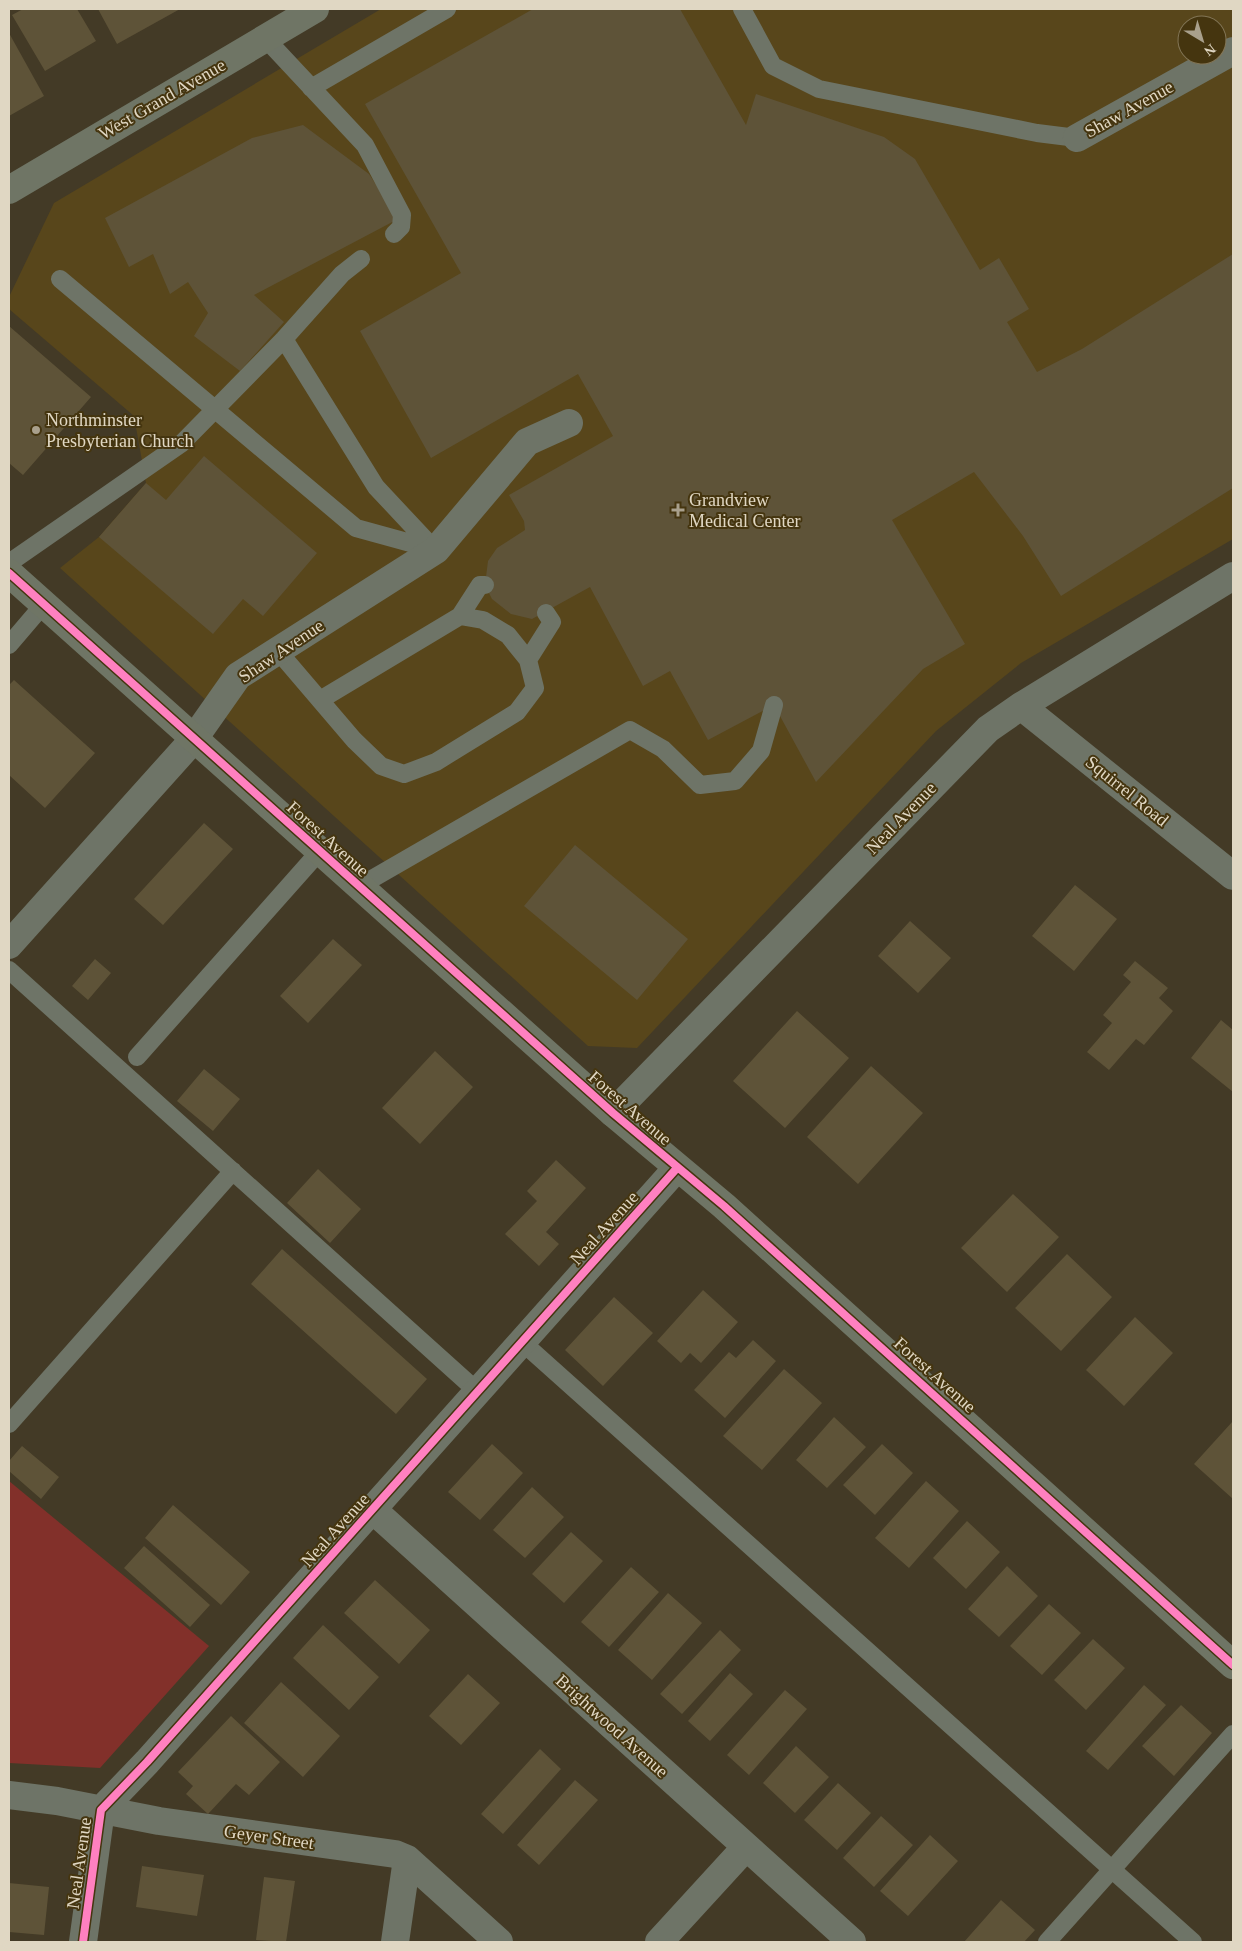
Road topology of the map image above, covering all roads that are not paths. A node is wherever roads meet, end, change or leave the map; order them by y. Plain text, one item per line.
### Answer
1 (315, 9) edge
2 (447, 9) edge
3 (742, 9) edge
4 (265, 38) junction
5 (1233, 51) edge
6 (311, 88) junction
7 (1077, 138) joint
8 (13, 186) edge
9 (394, 234) dead end
10 (361, 259) dead end
11 (60, 279) dead end
12 (284, 339) junction
13 (215, 411) junction
14 (569, 423) dead end
15 (436, 550) junction
16 (9, 563) edge
17 (9, 573) edge
18 (1233, 576) edge
19 (485, 585) dead end
20 (44, 604) junction
21 (546, 613) dead end
22 (460, 616) junction
23 (9, 645) edge
24 (278, 651) junction
25 (528, 660) junction
26 (320, 700) junction
27 (774, 705) dead end
28 (1021, 706) junction
29 (194, 740) junction
30 (319, 852) junction
31 (1233, 876) edge
32 (358, 887) junction
33 (9, 945) edge
34 (9, 970) edge
35 (137, 1057) dead end
36 (613, 1114) junction
37 (677, 1168) junction
38 (233, 1172) junction
39 (522, 1342) junction
40 (478, 1392) junction
41 (9, 1424) edge
42 (373, 1510) junction
43 (1233, 1665) edge
44 (1233, 1734) edge
45 (9, 1795) edge
46 (101, 1810) junction
47 (746, 1847) junction
48 (408, 1859) junction
49 (1112, 1870) junction
50 (83, 1942) edge
51 (395, 1942) edge
52 (499, 1942) edge
53 (659, 1942) edge
54 (852, 1942) edge
55 (1047, 1942) edge
56 (1193, 1942) edge

1 - 4 street, West Grand Avenue
2 - 6 lane
3 - 7 lane
4 - 6 lane
4 - 8 street, West Grand Avenue
5 - 7 street, Shaw Avenue
6 - 9 lane
10 - 12 lane
11 - 13 lane
12 - 13 lane
12 - 15 lane
13 - 15 lane
13 - 16 lane
14 - 15 street, Shaw Avenue
15 - 24 street, Shaw Avenue
17 - 20 street, Forest Avenue
18 - 28 street, Neal Avenue
19 - 22 lane
20 - 23 lane
20 - 29 street, Forest Avenue
21 - 25 lane
22 - 25 lane
22 - 26 lane
24 - 26 lane
24 - 29 street, Shaw Avenue
25 - 26 lane
27 - 32 lane
28 - 31 street, Squirrel Road
28 - 36 street, Neal Avenue
29 - 30 street, Forest Avenue
29 - 33 street, Shaw Avenue
30 - 32 street, Forest Avenue
30 - 35 lane
32 - 36 street, Forest Avenue
34 - 38 lane
36 - 37 street, Forest Avenue
37 - 39 street, Neal Avenue
37 - 43 street, Forest Avenue
38 - 40 lane
38 - 41 lane
39 - 40 street, Neal Avenue
39 - 49 lane
40 - 42 street, Neal Avenue
42 - 46 street, Neal Avenue
42 - 47 street, Brightwood Avenue
44 - 49 lane
45 - 46 street, Geyer Street
46 - 48 street, Geyer Street
46 - 50 street, Neal Avenue
47 - 53 street
47 - 54 street, Brightwood Avenue
48 - 51 street
48 - 52 street, Geyer Street
49 - 55 lane
49 - 56 lane

